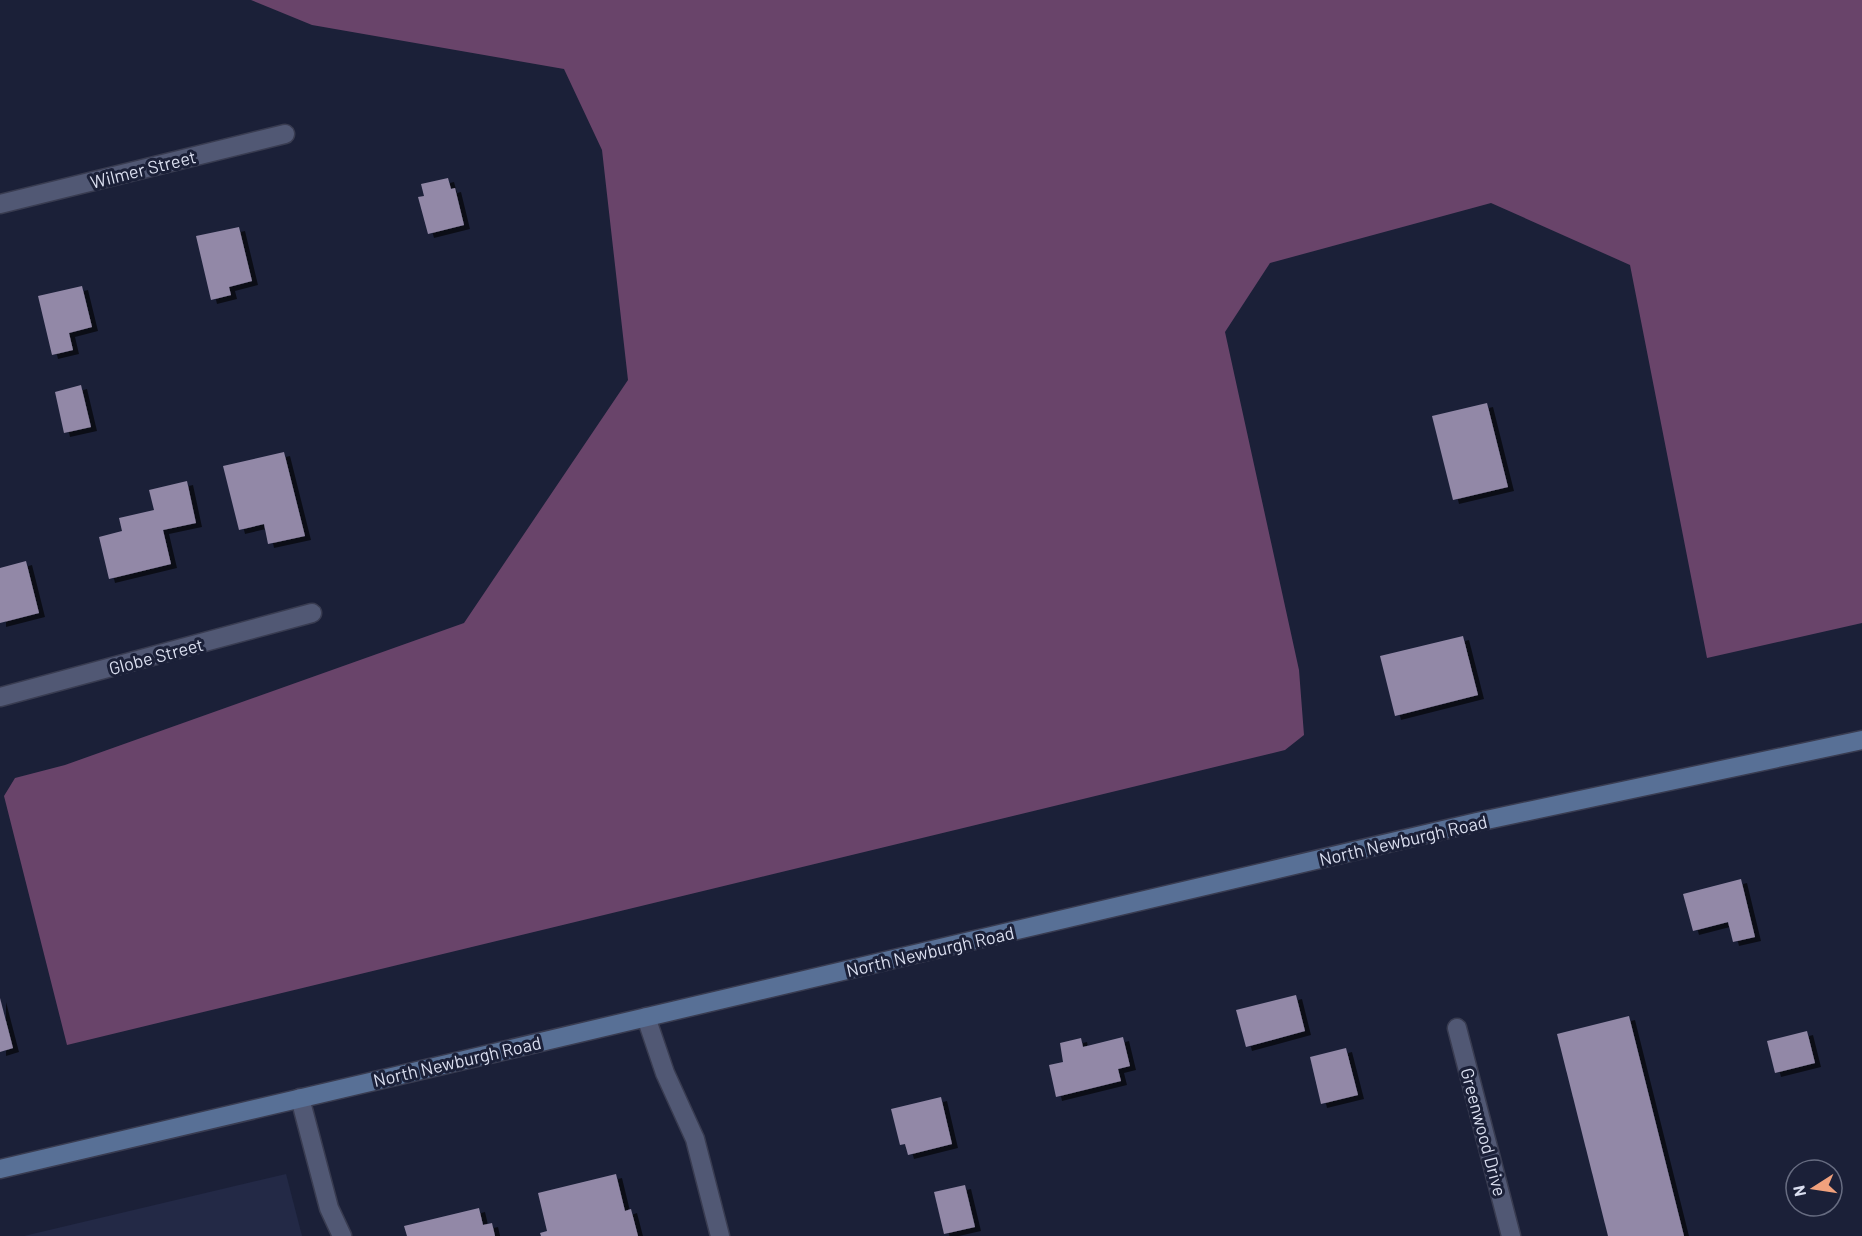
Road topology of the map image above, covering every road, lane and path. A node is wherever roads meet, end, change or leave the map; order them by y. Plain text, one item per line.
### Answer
1 (285, 134) dead end
2 (0, 204) edge
3 (312, 613) dead end
4 (0, 697) edge
5 (1862, 740) edge
6 (646, 1017) junction
7 (1457, 1028) dead end
8 (300, 1098) junction
9 (0, 1169) edge
10 (342, 1236) edge
11 (720, 1236) edge
12 (1511, 1236) edge

1 - 2 street, Wilmer Street
3 - 4 street, Globe Street
5 - 6 main road, North Newburgh Road
6 - 8 main road, North Newburgh Road
6 - 11 street
7 - 12 street, Greenwood Drive
8 - 9 main road, North Newburgh Road
8 - 10 street

